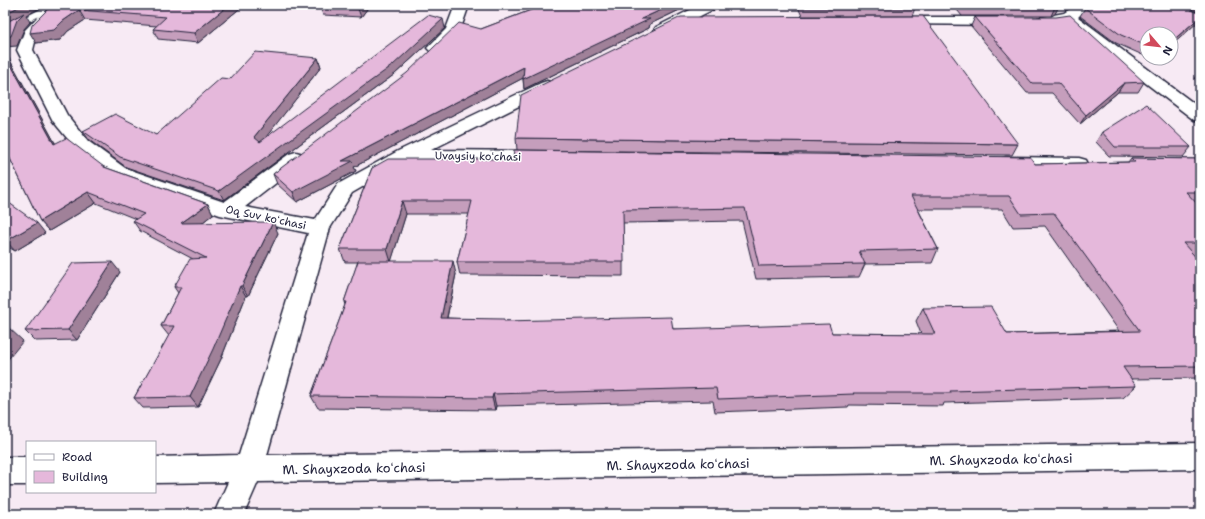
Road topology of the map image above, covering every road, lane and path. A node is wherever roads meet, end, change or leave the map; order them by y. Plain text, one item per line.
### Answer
1 (56, 5) edge
2 (462, 5) edge
3 (1055, 5) edge
4 (1085, 5) edge
5 (711, 13) edge
6 (1068, 17) junction
7 (885, 21) edge
8 (5, 30) edge
9 (644, 38) edge
10 (424, 57) edge
11 (560, 79) edge
12 (1200, 116) edge
13 (308, 149) edge
14 (404, 155) junction
15 (564, 157) edge
16 (985, 163) edge
17 (1097, 164) edge
18 (227, 210) junction
19 (320, 228) junction
20 (1200, 456) edge
21 (156, 470) edge
22 (249, 470) junction
23 (5, 471) edge
24 (26, 471) edge
25 (229, 514) edge

1 - 8 lane
1 - 18 street, Oq Suv koʻchasi
2 - 10 street
3 - 6 street
4 - 6 street
5 - 9 street
6 - 7 street
6 - 12 street
11 - 14 street, Oq Suv koʻchasi
13 - 18 street
14 - 15 street, Uvaysiy koʻchasi
14 - 19 street, Oq Suv koʻchasi
16 - 17 street
18 - 19 street, Oq Suv koʻchasi
19 - 22 street
20 - 22 street, M. Shayxzoda koʻchasi
21 - 22 street, M. Shayxzoda koʻchasi
22 - 25 street
23 - 24 street

